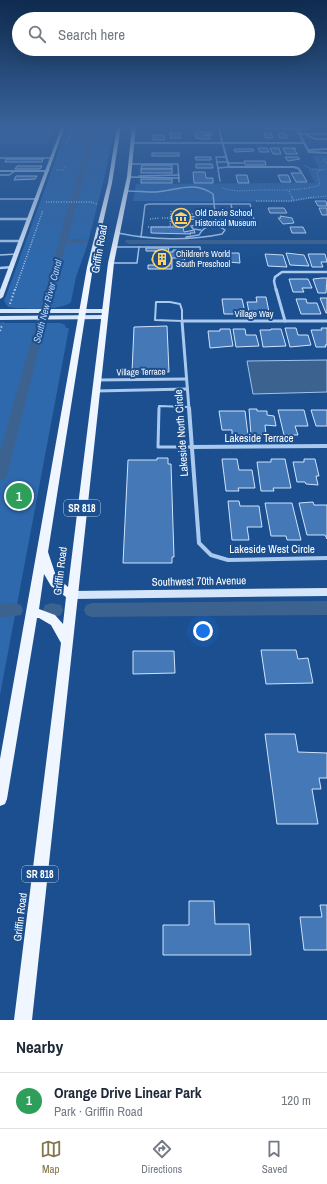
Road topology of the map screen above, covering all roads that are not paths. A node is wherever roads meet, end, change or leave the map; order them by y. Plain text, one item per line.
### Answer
1 (11, 174) edge
2 (47, 174) edge
3 (112, 174) edge
4 (130, 174) edge
5 (219, 174) edge
6 (0, 175) edge
7 (179, 176) joint
8 (129, 177) junction
9 (220, 181) dead end
10 (179, 182) dead end
11 (110, 183) junction
12 (121, 190) junction
13 (0, 199) edge
14 (38, 199) junction
15 (214, 204) junction
16 (231, 204) junction
17 (0, 219) edge
18 (30, 219) junction
19 (216, 220) junction
20 (234, 220) junction
21 (215, 225) junction
22 (205, 227) junction
23 (201, 230) junction
24 (116, 233) junction
25 (141, 236) junction
26 (186, 237) junction
27 (22, 240) junction
28 (0, 241) edge
29 (114, 247) junction
30 (139, 247) junction
31 (0, 254) edge
32 (17, 254) junction
33 (111, 263) junction
34 (12, 267) junction
35 (202, 267) dead end
36 (0, 268) edge
37 (327, 272) edge
38 (0, 297) edge
39 (0, 312) edge
40 (65, 314) junction
41 (82, 314) junction
42 (105, 314) junction
43 (0, 318) edge
44 (182, 321) junction
45 (286, 321) junction
46 (327, 321) edge
47 (186, 379) junction
48 (97, 380) junction
49 (187, 390) junction
50 (96, 391) junction
51 (188, 407) junction
52 (327, 446) edge
53 (192, 447) junction
54 (199, 543) joint
55 (43, 548) junction
56 (327, 558) edge
57 (327, 592) edge
58 (72, 595) junction
59 (32, 612) junction
60 (67, 643) junction
61 (0, 799) edge
62 (23, 1020) edge

1 - 6 lane
2 - 14 street
3 - 11 main road, Griffin Road / SR 818
4 - 8 main road, Griffin Road / SR 818
5 - 9 lane
7 - 8 lane
7 - 10 lane
8 - 12 main road, Griffin Road / SR 818
11 - 12 main road
11 - 41 main road, Griffin Road / SR 818
12 - 15 lane
12 - 24 main road, Griffin Road / SR 818
13 - 14 lane
14 - 18 street
15 - 16 lane
15 - 19 lane
15 - 25 lane
16 - 20 lane
16 - 20 lane
17 - 18 street
18 - 27 street
19 - 20 lane
19 - 21 lane
21 - 22 lane
21 - 26 lane
22 - 23 lane
22 - 23 lane
23 - 26 lane
24 - 25 lane
24 - 29 main road, Griffin Road / SR 818
25 - 26 lane
27 - 28 street
27 - 32 street
29 - 30 lane
29 - 33 main road, Griffin Road / SR 818
30 - 33 lane
30 - 35 lane
31 - 32 lane
32 - 34 street
33 - 42 main road, Griffin Road / SR 818
34 - 36 street
34 - 38 street
37 - 45 street
39 - 40 street
40 - 41 street
40 - 43 street
41 - 42 street
41 - 55 main road, Griffin Road / SR 818
42 - 48 main road, Griffin Road / SR 818
44 - 44 lane
44 - 45 street, Village Way
44 - 47 street, Lakeside North Circle
45 - 46 street, Village Way
47 - 48 street, Village Terrace
47 - 49 street, Lakeside North Circle
48 - 50 main road, Griffin Road / SR 818
49 - 50 street, Village Terrace
49 - 51 street, Lakeside North Circle
50 - 58 main road, Griffin Road / SR 818
51 - 53 street, Lakeside North Circle
51 - 53 lane
52 - 53 street, Lakeside Terrace
53 - 54 street, Lakeside North Circle
54 - 56 street, Lakeside West Circle
55 - 58 main road
55 - 59 main road, Griffin Road / SR 818
57 - 58 street, Southwest 70th Avenue
58 - 60 main road, Griffin Road / SR 818
59 - 60 main road
59 - 61 main road, Griffin Road / SR 818
60 - 62 main road, Griffin Road / SR 818

